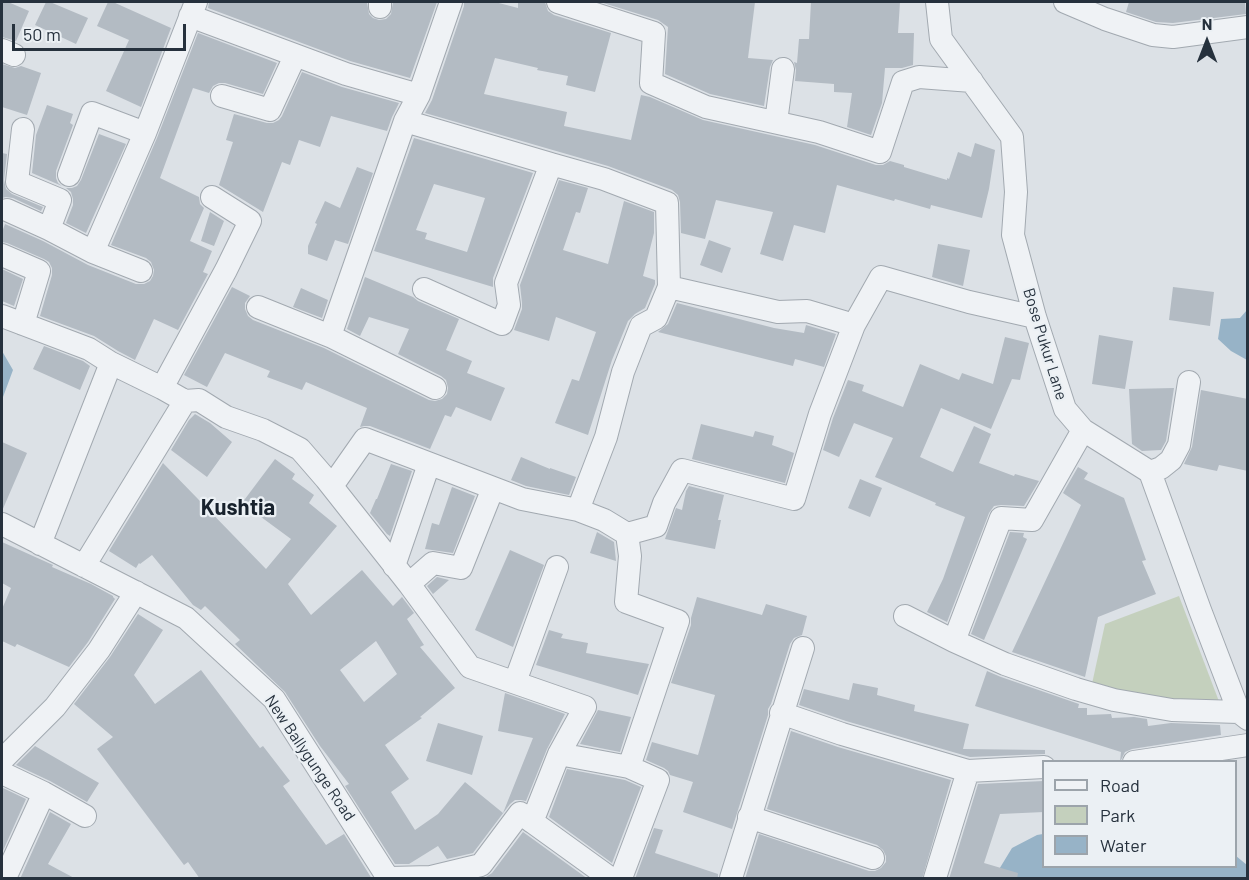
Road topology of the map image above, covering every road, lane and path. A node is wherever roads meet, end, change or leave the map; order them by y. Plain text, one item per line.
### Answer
1 (451, 2) edge
2 (558, 2) edge
3 (937, 2) edge
4 (1065, 2) edge
5 (193, 9) edge
6 (1248, 27) edge
7 (295, 56) junction
8 (783, 69) dead end
9 (972, 81) junction
10 (418, 95) junction
11 (222, 96) dead end
12 (405, 121) junction
13 (776, 122) junction
14 (23, 129) dead end
15 (146, 133) junction
16 (551, 164) junction
17 (69, 176) dead end
18 (17, 182) junction
19 (212, 197) dead end
20 (4, 215) edge
21 (49, 229) junction
22 (93, 252) junction
23 (2, 255) edge
24 (141, 271) dead end
25 (669, 287) junction
26 (424, 289) dead end
27 (258, 307) dead end
28 (2, 316) edge
29 (1035, 317) junction
30 (23, 324) junction
31 (854, 325) junction
32 (330, 336) junction
33 (111, 363) junction
34 (1189, 382) dead end
35 (162, 388) junction
36 (435, 388) dead end
37 (185, 401) junction
38 (1083, 430) junction
39 (429, 464) junction
40 (1150, 472) junction
41 (332, 486) junction
42 (493, 488) junction
43 (578, 510) junction
44 (2, 524) edge
45 (627, 534) junction
46 (40, 544) junction
47 (84, 566) junction
48 (394, 566) junction
49 (557, 567) dead end
50 (409, 584) junction
51 (136, 592) junction
52 (905, 616) dead end
53 (954, 642) junction
54 (803, 648) dead end
55 (515, 682) junction
56 (782, 713) junction
57 (1243, 715) edge
58 (1248, 745) edge
59 (559, 754) junction
60 (2, 760) edge
61 (1147, 760) edge
62 (629, 767) junction
63 (1042, 767) edge
64 (968, 771) junction
65 (2, 773) edge
66 (44, 793) junction
67 (85, 816) dead end
68 (750, 817) junction
69 (532, 822) junction
70 (873, 858) dead end
71 (431, 878) edge
72 (5, 879) edge
73 (389, 879) edge
74 (610, 879) edge
75 (621, 879) edge
76 (731, 879) edge
77 (935, 879) edge

1 - 10 street
2 - 13 street
3 - 9 street, Bose Pukur Lane
4 - 6 street
5 - 7 street
5 - 15 street
7 - 10 street
7 - 11 street
8 - 13 street
9 - 13 street
9 - 29 street, Bose Pukur Lane
10 - 12 street
12 - 16 street
12 - 32 street
14 - 18 street
15 - 17 street
15 - 22 street
16 - 25 street
16 - 26 street
18 - 20 street
18 - 21 street
19 - 35 street
20 - 21 street
21 - 22 street
22 - 24 street
23 - 30 street
25 - 31 street
25 - 43 street
27 - 32 street
28 - 30 street
29 - 31 street
29 - 38 street, Bose Pukur Lane
30 - 33 street
31 - 45 street
32 - 36 street
33 - 35 street
33 - 46 street
34 - 40 street
35 - 37 street
37 - 41 street
37 - 47 street
38 - 40 street, Bose Pukur Lane
38 - 53 street
39 - 41 street
39 - 42 street
39 - 48 street
40 - 57 street
41 - 48 street
42 - 43 street
42 - 50 street
43 - 45 street
44 - 46 street, New Ballygunge Road
45 - 62 street
46 - 47 street, New Ballygunge Road
47 - 51 street, New Ballygunge Road
48 - 50 street
49 - 55 street
50 - 55 street
51 - 60 street
51 - 73 street, New Ballygunge Road
52 - 53 street
53 - 57 street
54 - 56 street
55 - 59 street
56 - 64 street
56 - 68 street
58 - 61 street
59 - 62 street
59 - 69 street
62 - 75 street
63 - 64 street
64 - 77 street
65 - 66 street
66 - 67 street
66 - 72 street
68 - 70 street
68 - 76 street
69 - 71 street
69 - 74 street
71 - 73 street

